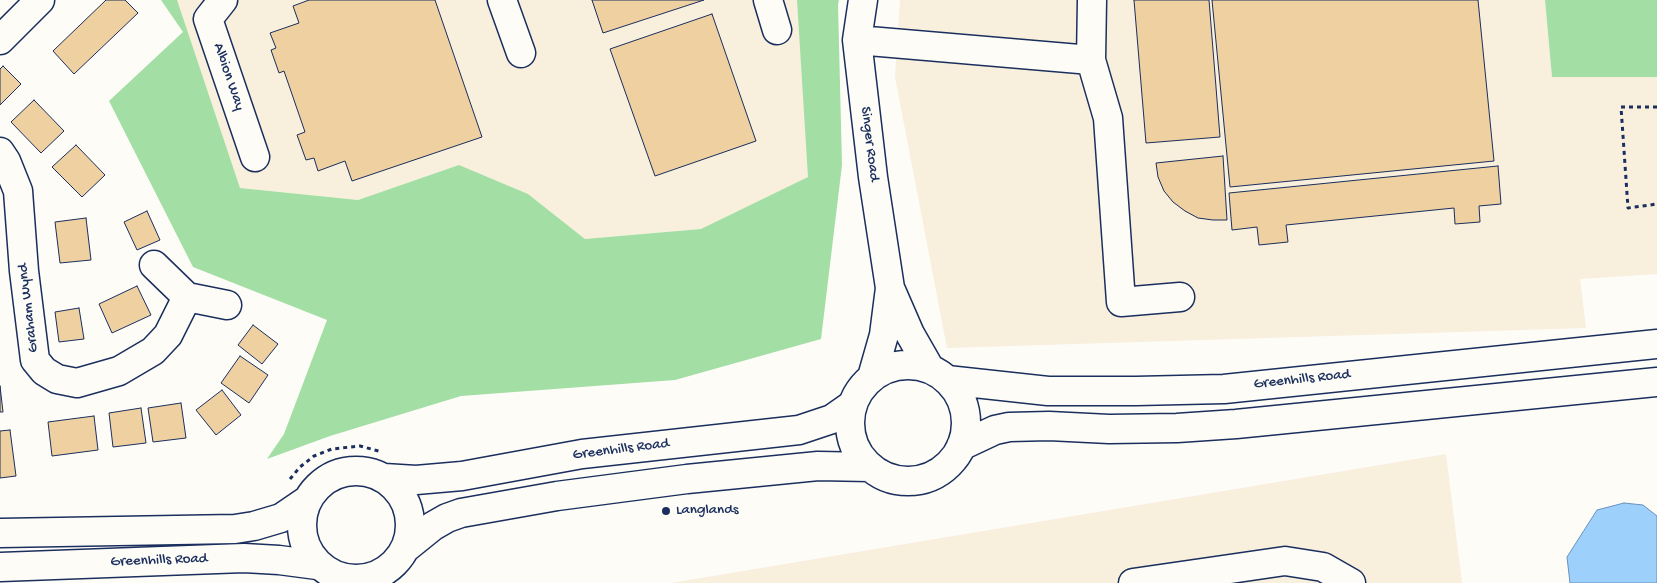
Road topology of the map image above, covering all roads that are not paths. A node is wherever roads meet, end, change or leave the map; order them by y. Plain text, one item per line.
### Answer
1 (40, 0) edge
2 (223, 0) edge
3 (502, 0) edge
4 (768, 0) edge
5 (863, 0) edge
6 (1092, 0) edge
7 (777, 30) dead end
8 (0, 40) edge
9 (857, 40) junction
10 (521, 53) dead end
11 (1091, 60) junction
12 (0, 152) edge
13 (255, 157) dead end
14 (154, 265) dead end
15 (890, 288) junction
16 (187, 297) junction
17 (1180, 297) dead end
18 (226, 305) dead end
19 (1657, 344) edge
20 (939, 375) junction
21 (872, 377) junction
22 (1657, 382) edge
23 (852, 405) junction
24 (961, 446) junction
25 (870, 467) junction
26 (384, 478) junction
27 (306, 501) junction
28 (0, 533) edge
29 (400, 562) edge
30 (0, 567) edge
31 (329, 574) edge
32 (1133, 583) edge
33 (1351, 583) edge

1 - 8 street
2 - 13 street, Albion Way
3 - 10 street
4 - 7 street
5 - 9 street, Singer Road
6 - 11 street
9 - 11 street
9 - 15 street, Singer Road
11 - 17 street
12 - 16 street, Graham Wynd
14 - 16 street
15 - 20 street, Singer Road
15 - 21 street, Singer Road
16 - 18 street
19 - 20 street, Greenhills Road
20 - 21 street
20 - 24 street
21 - 23 street
22 - 24 street
23 - 25 street
23 - 26 street, Greenhills Road
24 - 25 street
25 - 29 street
26 - 27 street
26 - 29 street
27 - 28 street, Greenhills Road
27 - 31 street
29 - 31 street
30 - 31 street, Greenhills Road
32 - 33 street

